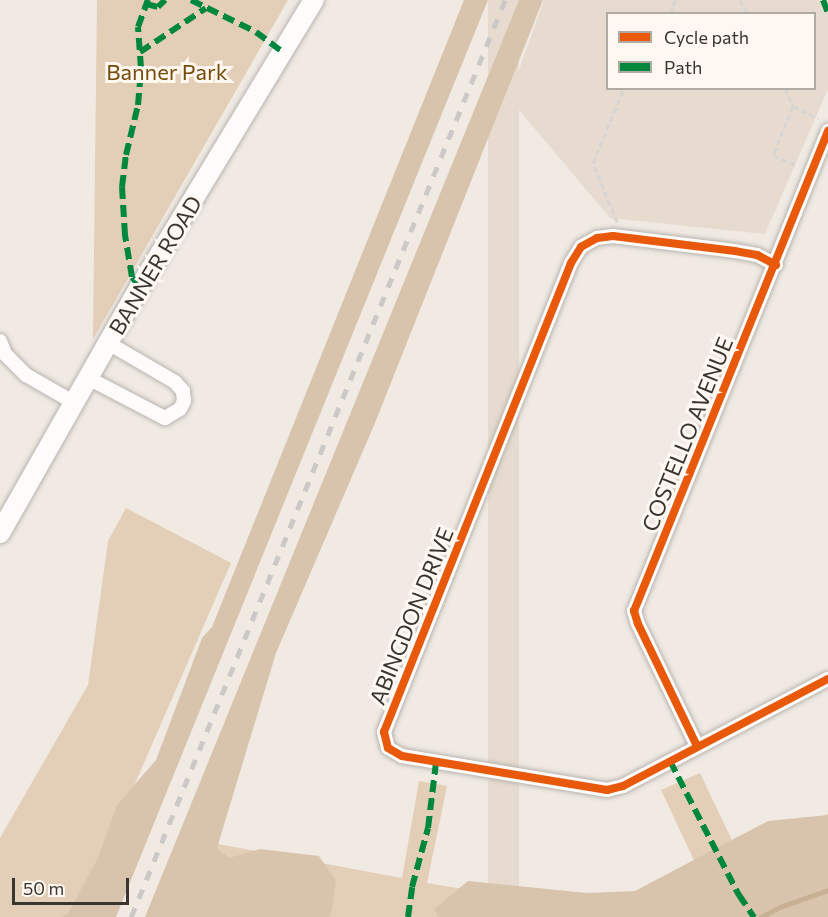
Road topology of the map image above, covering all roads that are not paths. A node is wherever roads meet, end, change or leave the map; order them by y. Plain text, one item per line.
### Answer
1 (314, 0) edge
2 (828, 130) edge
3 (776, 265) junction
4 (0, 341) edge
5 (108, 343) junction
6 (88, 378) junction
7 (73, 402) junction
8 (0, 533) edge
9 (828, 679) edge
10 (697, 746) junction

1 - 5 street, BANNER ROAD
2 - 3 street, COSTELLO AVENUE
3 - 10 street, COSTELLO AVENUE
3 - 10 street, ABINGDON DRIVE
4 - 7 street
5 - 6 street, BANNER ROAD
5 - 6 street
6 - 7 street, BANNER ROAD
7 - 8 street, BANNER ROAD
9 - 10 street, ABINGDON DRIVE

